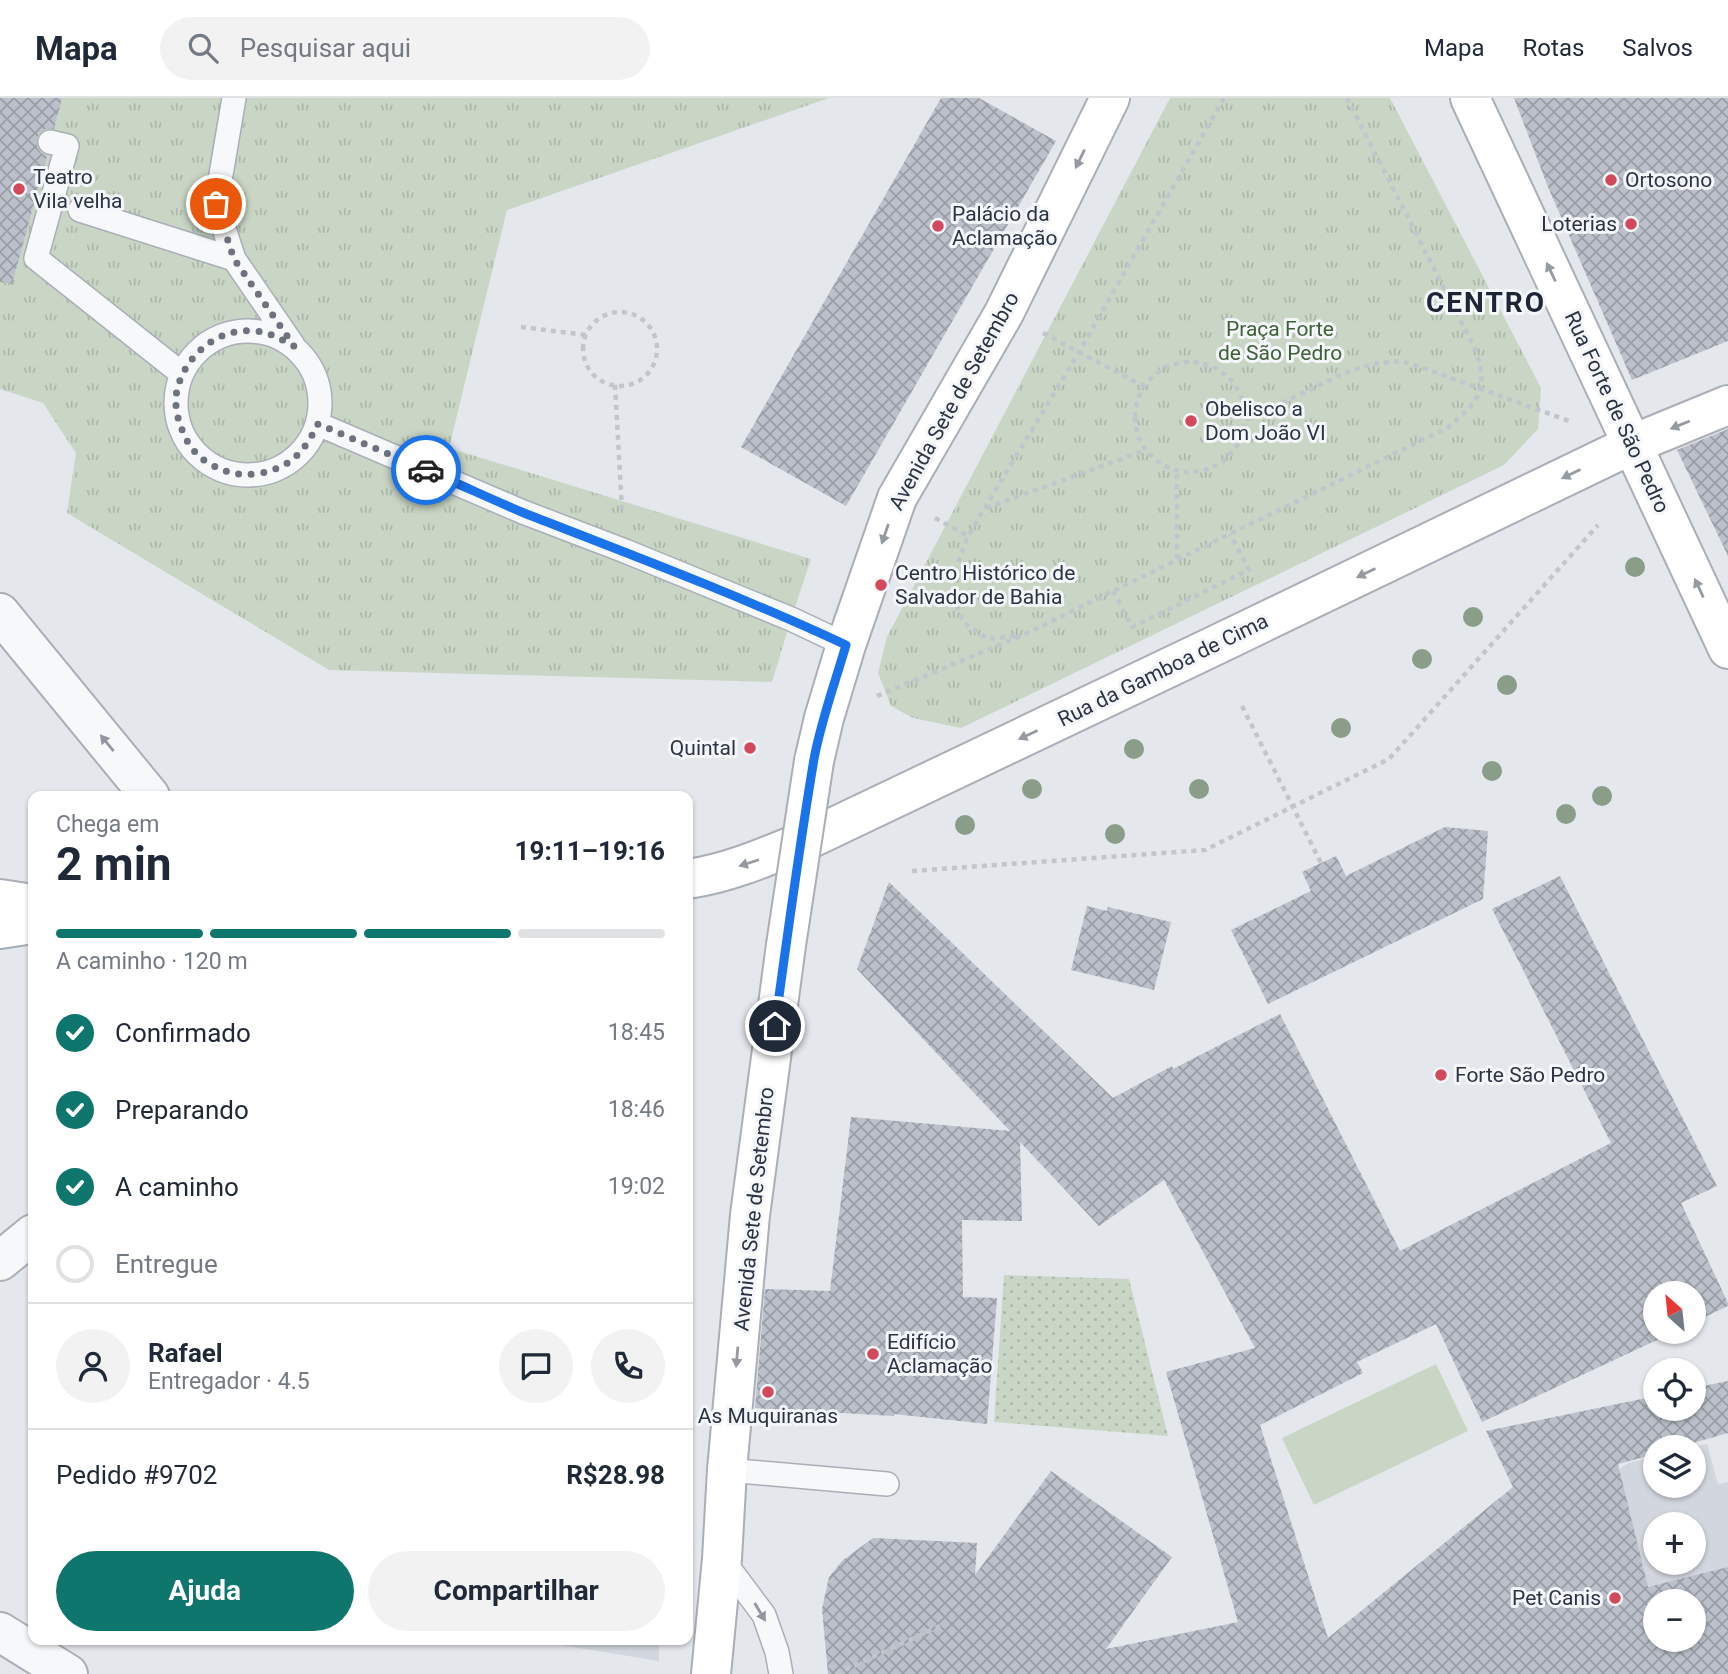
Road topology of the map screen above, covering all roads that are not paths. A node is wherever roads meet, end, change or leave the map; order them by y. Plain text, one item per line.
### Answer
1 (234, 98) edge
2 (1111, 98) edge
3 (1470, 98) edge
4 (50, 142) dead end
5 (80, 210) dead end
6 (234, 259) junction
7 (294, 346) junction
8 (182, 374) junction
9 (1728, 405) edge
10 (318, 424) junction
11 (1633, 444) junction
12 (0, 613) edge
13 (846, 645) junction
14 (1728, 649) edge
15 (146, 791) edge
16 (693, 878) edge
17 (0, 899) edge
18 (28, 903) edge
19 (28, 925) edge
20 (0, 929) edge
21 (28, 1238) edge
22 (0, 1261) edge
23 (727, 1470) junction
24 (887, 1484) dead end
25 (722, 1559) junction
26 (0, 1632) edge
27 (68, 1674) edge
28 (711, 1674) edge
29 (781, 1674) edge

1 - 6 lane
2 -> 13 main road, Avenida Sete de Setembro
11 -> 3 main road, Rua Forte de São Pedro
4 - 8 lane
5 - 6 lane
6 - 7 lane
7 - 8 lane
7 - 10 lane
8 - 10 lane
9 -> 11 main road, Rua da Gamboa de Cima
10 - 13 lane
14 -> 11 main road, Rua Forte de São Pedro
11 -> 16 main road, Rua da Gamboa de Cima
15 -> 12 street
13 -> 23 main road, Avenida Sete de Setembro, bridge
17 - 18 main road
19 - 20 main road
21 - 22 street
23 - 24 lane
23 - 25 main road, Avenida Sete de Setembro
25 - 28 main road, Avenida Sete de Setembro
25 -> 29 lane
26 - 27 street

